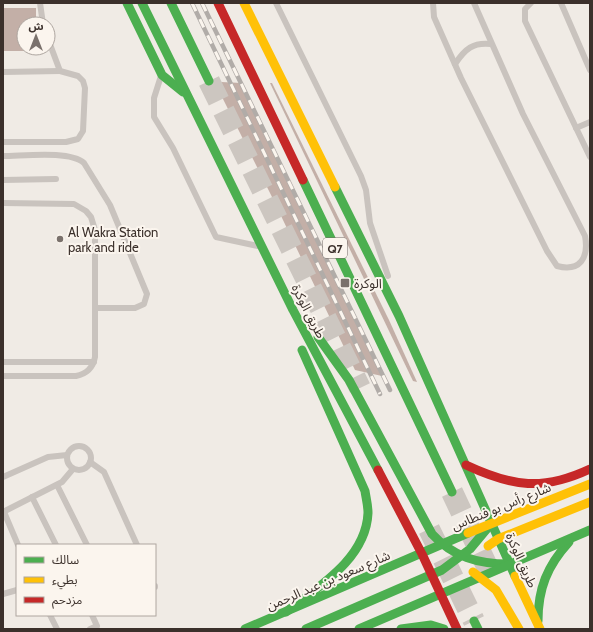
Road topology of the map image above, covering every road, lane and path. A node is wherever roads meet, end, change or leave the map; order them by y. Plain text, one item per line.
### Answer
1 (40, 3) edge
2 (127, 3) edge
3 (142, 3) edge
4 (171, 3) edge
5 (218, 3) edge
6 (244, 3) edge
7 (276, 3) edge
8 (433, 3) edge
9 (474, 3) edge
10 (531, 3) edge
11 (561, 3) edge
12 (42, 16) edge
13 (492, 44) junction
14 (54, 56) edge
15 (455, 64) junction
16 (590, 70) edge
17 (60, 71) junction
18 (3, 72) edge
19 (162, 75) junction
20 (209, 81) tunnel mouth
21 (187, 95) junction
22 (590, 122) edge
23 (576, 128) junction
24 (3, 142) edge
25 (3, 156) edge
26 (590, 157) edge
27 (56, 179) dead end
28 (3, 180) edge
29 (3, 203) edge
30 (262, 247) junction
31 (281, 285) junction
32 (95, 308) junction
33 (293, 310) junction
34 (400, 316) junction
35 (290, 325) dead end
36 (296, 338) dead end
37 (3, 362) edge
38 (94, 362) junction
39 (3, 376) edge
40 (67, 455) junction
41 (90, 462) junction
42 (466, 465) junction
43 (73, 469) junction
44 (590, 469) edge
45 (3, 477) edge
46 (590, 484) edge
47 (57, 485) junction
48 (452, 492) tunnel mouth
49 (32, 498) junction
50 (590, 502) edge
51 (3, 512) edge
52 (492, 523) junction
53 (590, 530) edge
54 (574, 537) junction
55 (498, 539) junction
56 (18, 544) edge
57 (55, 544) edge
58 (86, 544) edge
59 (137, 544) edge
60 (441, 545) junction
61 (422, 554) junction
62 (466, 558) junction
63 (453, 564) junction
64 (509, 564) junction
65 (462, 567) junction
66 (432, 576) junction
67 (482, 577) junction
68 (451, 581) dead end
69 (16, 590) edge
70 (3, 594) edge
71 (440, 595) junction
72 (286, 612) junction
73 (50, 616) edge
74 (92, 616) edge
75 (539, 627) edge
76 (57, 629) edge
77 (90, 629) edge
78 (245, 629) edge
79 (306, 629) edge
80 (359, 629) edge
81 (401, 629) edge
82 (444, 629) edge
83 (457, 629) edge
84 (519, 629) edge

1 - 12 lane
2 - 19 main road
3 - 21 main road, طريق الوكرة
4 - 20 main road
5 - 48 main road, Q7
6 - 34 main road, طريق الوكرة
7 - 34 lane
8 - 15 lane
9 - 13 lane
10 - 23 lane
11 - 16 lane
13 - 15 lane
13 - 15 lane
14 - 17 lane
17 - 18 lane
17 - 24 lane
19 - 21 main road
19 - 30 lane
21 - 30 main road, طريق الوكرة
22 - 23 lane
23 - 26 lane
25 - 32 lane
27 - 28 lane
29 - 32 lane
30 - 31 main road, طريق الوكرة
31 - 33 main road, طريق الوكرة
31 - 35 main road
32 - 38 lane
33 - 60 main road
33 - 61 main road, طريق الوكرة
34 - 42 main road, طريق الوكرة
36 - 72 main road
37 - 38 lane
38 - 39 lane
40 - 41 lane
40 - 43 lane
40 - 45 lane
41 - 43 lane
41 - 59 lane
42 - 44 main road
42 - 52 main road, طريق الوكرة
43 - 47 lane
46 - 52 main road, شارع رأس بو فنطاس
47 - 49 lane
47 - 58 lane
49 - 51 lane
49 - 57 lane
50 - 55 main road
51 - 56 lane
52 - 55 main road, طريق الوكرة
52 - 60 main road, شارع رأس بو فنطاس
52 - 62 main road
53 - 54 main road
54 - 64 main road
54 - 75 main road
55 - 62 main road
55 - 64 main road, طريق الوكرة
60 - 61 main road, شارع رأس بو فنطاس
60 - 62 main road
61 - 63 main road
61 - 66 main road, طريق الوكرة
61 - 72 main road, شارع سعود بن عبد الرحمن
62 - 63 main road
62 - 64 main road
62 - 65 main road
63 - 65 main road
63 - 66 main road
64 - 67 main road
64 - 75 main road, طريق الوكرة
65 - 67 main road
66 - 71 main road, طريق الوكرة
66 - 79 main road
67 - 71 main road
67 - 84 main road
68 - 71 main road
69 - 70 lane
71 - 80 main road
71 - 83 main road, طريق الوكرة
72 - 78 main road, شارع سعود بن عبد الرحمن
73 - 76 lane
74 - 77 lane
81 - 82 main road

